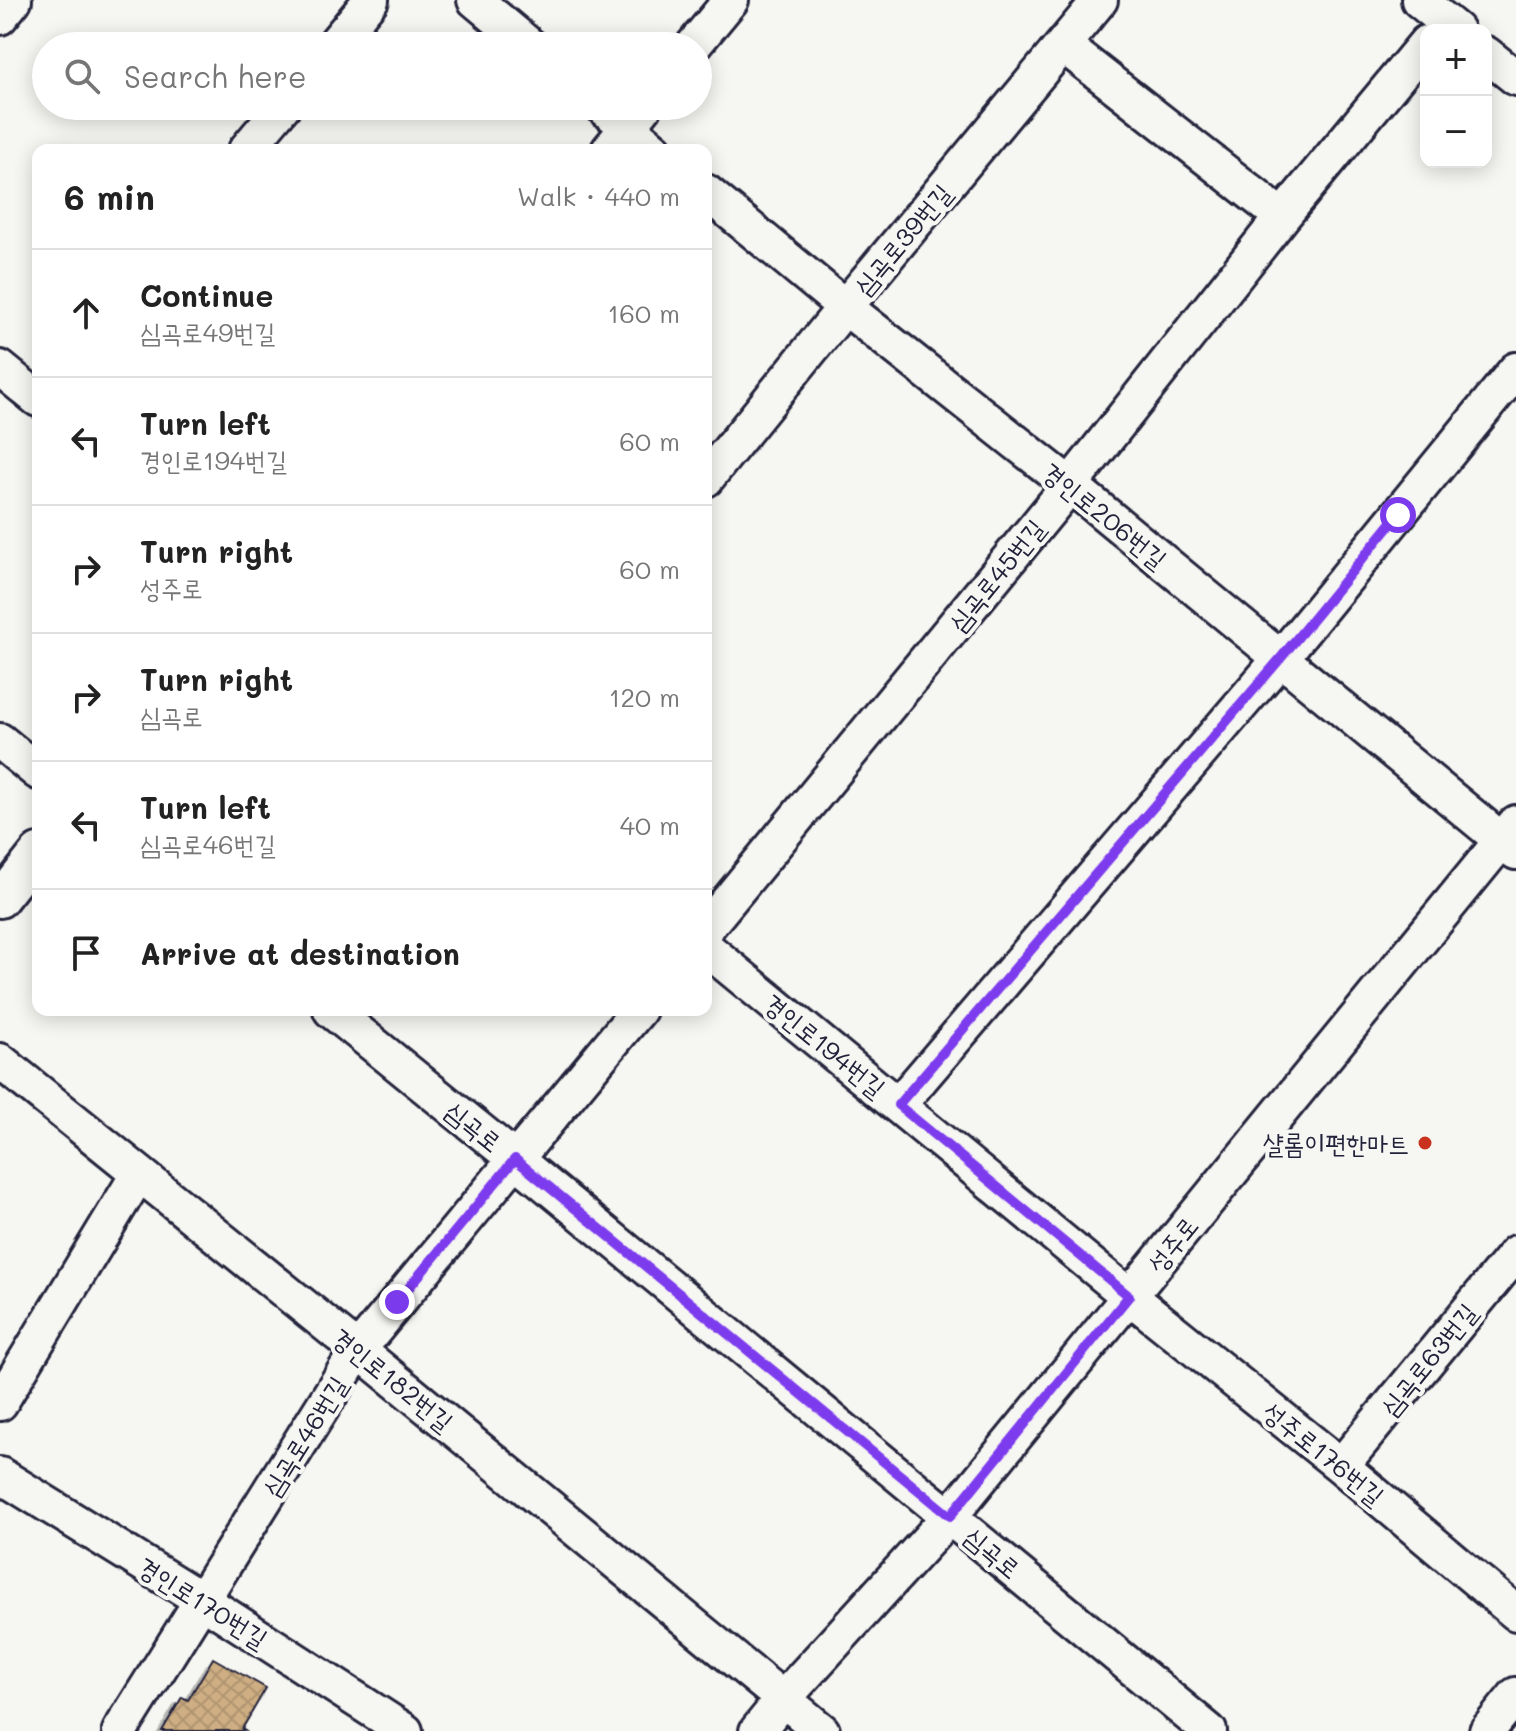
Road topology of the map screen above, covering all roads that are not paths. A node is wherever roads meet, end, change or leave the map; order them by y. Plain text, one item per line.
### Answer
1 (14, 0) edge
2 (371, 0) edge
3 (475, 0) edge
4 (731, 0) edge
5 (1100, 0) edge
6 (0, 17) edge
7 (1441, 21) edge
8 (345, 32) edge
9 (513, 32) edge
10 (705, 32) edge
11 (1063, 45) junction
12 (1492, 59) edge
13 (1516, 78) edge
14 (271, 120) edge
15 (621, 122) edge
16 (251, 144) edge
17 (648, 144) edge
18 (712, 197) edge
19 (1282, 217) junction
20 (845, 307) junction
21 (0, 368) edge
22 (1516, 370) edge
23 (32, 394) edge
24 (712, 472) edge
25 (1070, 485) junction
26 (1280, 659) junction
27 (0, 741) edge
28 (32, 767) edge
29 (1511, 839) edge
30 (32, 860) edge
31 (0, 900) edge
32 (712, 921) edge
33 (712, 953) edge
34 (338, 1016) edge
35 (634, 1016) edge
36 (0, 1061) edge
37 (898, 1105) junction
38 (515, 1159) junction
39 (139, 1173) junction
40 (1516, 1253) edge
41 (1129, 1296) junction
42 (358, 1350) junction
43 (0, 1403) edge
44 (1341, 1466) junction
45 (0, 1475) edge
46 (950, 1516) junction
47 (202, 1600) junction
48 (1516, 1613) edge
49 (1516, 1695) edge
50 (783, 1699) junction
51 (400, 1730) edge
52 (120, 1731) edge
53 (757, 1731) edge
54 (822, 1731) edge
55 (1209, 1731) edge
56 (1487, 1731) edge

1 - 6 street
2 - 8 street
3 - 9 street
4 - 10 street
5 - 11 street, 심곡로39번길
7 - 19 street, 심곡로45번길
11 - 19 street
11 - 20 street, 심곡로39번길
12 - 13 street
14 - 16 street
15 - 17 street
18 - 20 street, 경인로206번길
19 - 25 street, 심곡로45번길
20 - 24 street, 심곡로39번길
20 - 25 street, 경인로206번길
21 - 23 street
22 - 26 street
25 - 26 street, 경인로206번길
25 - 32 street, 심곡로45번길
26 - 29 street, 경인로206번길
26 - 37 street
27 - 28 street
29 - 41 street, 성주로
30 - 31 street
33 - 37 street, 경인로194번길
34 - 38 street, 심곡로
35 - 38 street
36 - 39 street, 경인로182번길
37 - 41 street, 경인로194번길
38 - 42 street, 심곡로46번길
38 - 46 street, 심곡로
39 - 42 street, 경인로182번길
39 - 43 street
40 - 44 street, 심곡로63번길
41 - 44 street, 성주로176번길
41 - 46 street, 성주로
42 - 47 street, 심곡로46번길
42 - 50 street, 경인로182번길
44 - 48 street, 성주로176번길
45 - 47 street, 경인로170번길
46 - 50 street, 성주로
46 - 55 street, 심곡로
47 - 51 street, 경인로170번길
47 - 52 street, 심곡로46번길
49 - 56 street
50 - 53 street, 성주로
50 - 54 street, 경인로182번길

